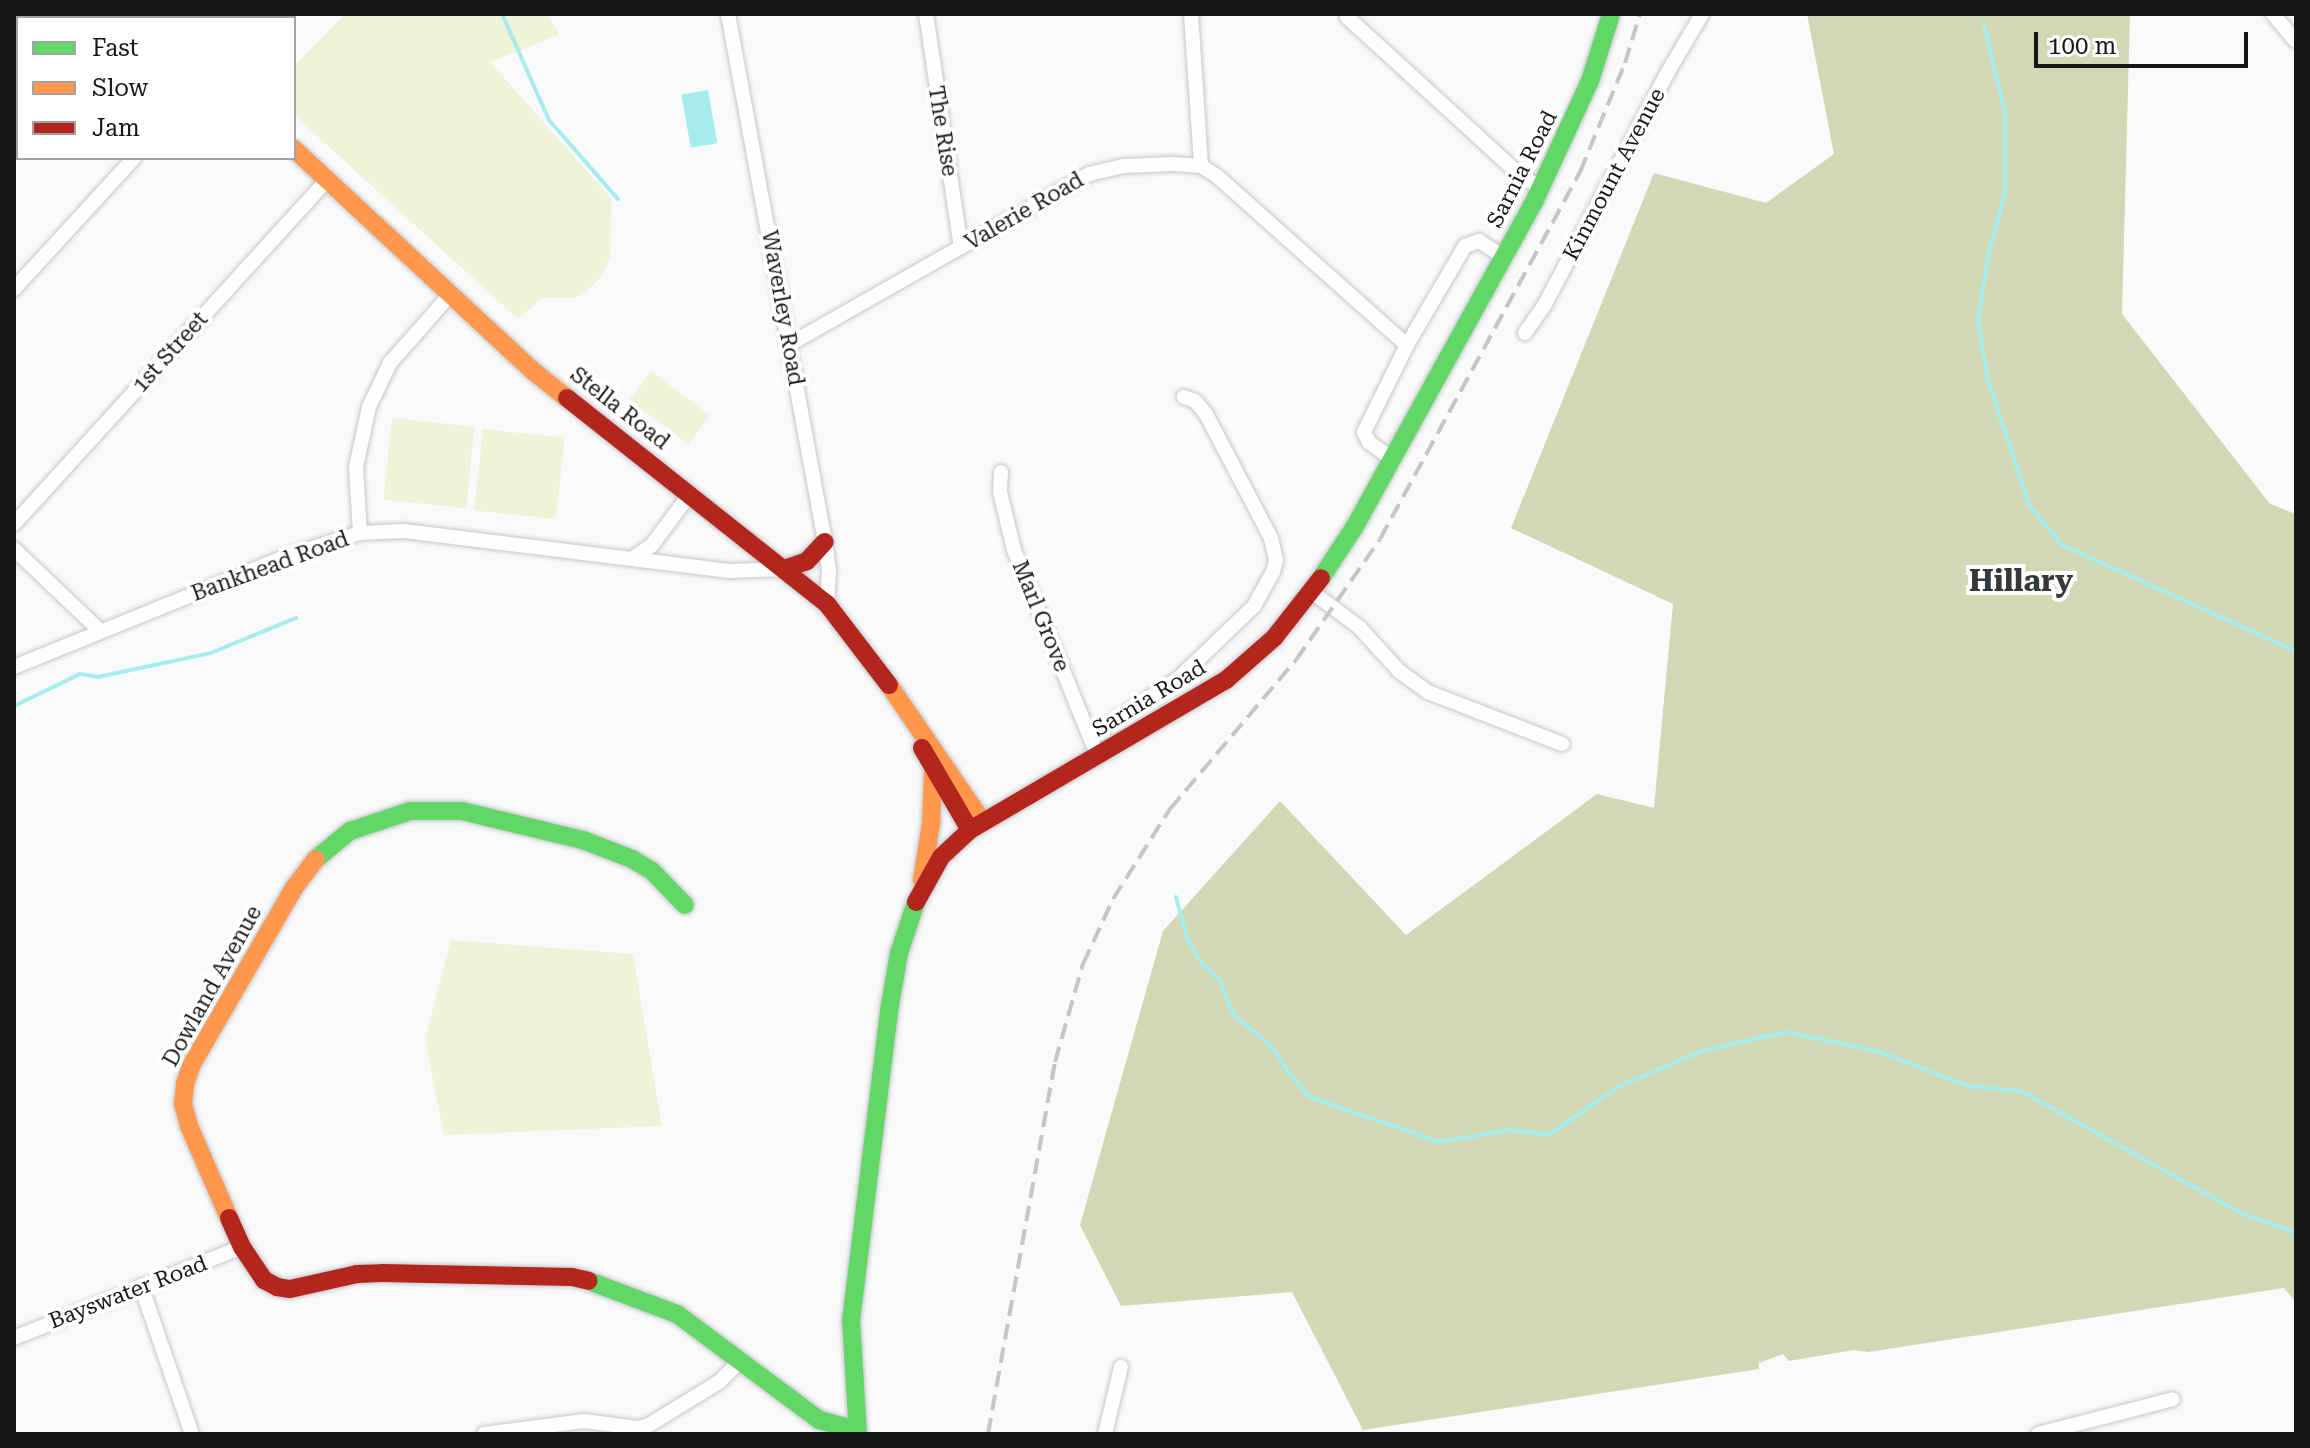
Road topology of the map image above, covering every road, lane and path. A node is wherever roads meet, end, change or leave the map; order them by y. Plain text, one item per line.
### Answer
1 (728, 14) edge
2 (926, 14) edge
3 (1191, 14) edge
4 (1611, 14) edge
5 (1702, 14) edge
6 (2273, 14) edge
7 (1347, 17) dead end
8 (2296, 41) edge
9 (296, 151) edge
10 (132, 160) edge
11 (1201, 166) junction
12 (327, 180) junction
13 (1541, 188) junction
14 (961, 247) junction
15 (1504, 257) junction
16 (14, 289) edge
17 (450, 295) junction
18 (1525, 333) dead end
19 (790, 344) junction
20 (1407, 345) junction
21 (1184, 397) dead end
22 (1392, 459) junction
23 (1001, 472) dead end
24 (690, 494) junction
25 (14, 524) edge
26 (360, 533) junction
27 (825, 542) junction
28 (14, 549) edge
29 (633, 558) junction
30 (784, 569) junction
31 (1312, 592) junction
32 (827, 604) junction
33 (99, 630) junction
34 (14, 667) edge
35 (906, 711) junction
36 (1090, 737) junction
37 (1562, 744) dead end
38 (1098, 756) junction
39 (933, 773) junction
40 (976, 825) junction
41 (919, 895) junction
42 (685, 905) dead end
43 (242, 1247) junction
44 (141, 1286) junction
45 (14, 1338) edge
46 (739, 1362) junction
47 (1121, 1367) dead end
48 (2173, 1399) dead end
49 (616, 1430) edge
50 (501, 1432) edge
51 (857, 1432) edge
52 (192, 1434) edge
53 (484, 1434) edge
54 (1105, 1434) edge
55 (2038, 1434) edge

1 - 19 street, Waverley Road
2 - 14 street, The Rise
3 - 11 street
4 - 13 main road, Sarnia Road
5 - 18 street, Kinmount Avenue
6 - 8 street
7 - 13 street
9 - 12 main road, Stella Road
10 - 16 street
11 - 14 street, Valerie Road
11 - 20 street
12 - 17 main road, Stella Road
12 - 25 street, 1st Street
13 - 15 main road, Sarnia Road
14 - 19 street, Valerie Road
15 - 20 street
15 - 22 main road, Sarnia Road
17 - 24 main road, Stella Road
17 - 26 street
19 - 27 street, Waverley Road
20 - 22 street
21 - 36 street
22 - 31 main road, Sarnia Road
23 - 36 street, Marl Grove
24 - 29 street
24 - 30 main road, Stella Road
26 - 29 street, Bankhead Road
26 - 33 street, Bankhead Road
27 - 30 main road
27 - 32 street, Waverley Road
28 - 33 street
29 - 30 street, Bankhead Road
30 - 32 main road, Stella Road
31 - 37 street
31 - 38 main road, Sarnia Road
32 - 35 main road, Stella Road
33 - 34 street, Bankhead Road
35 - 39 main road, Stella Road
35 - 40 main road, Stella Road
36 - 38 street, Marl Grove
38 - 40 main road, Sarnia Road
39 - 40 main road, Stella Road
39 - 41 main road
40 - 41 main road, Sarnia Road
41 - 51 main road, Sarnia Road
42 - 43 main road, Dowland Avenue
43 - 44 street, Bayswater Road
43 - 46 main road, Dowland Avenue
44 - 45 street, Bayswater Road
44 - 52 street
46 - 49 street
46 - 51 main road, Dowland Avenue
47 - 54 street
48 - 55 street
49 - 50 street
50 - 53 street

